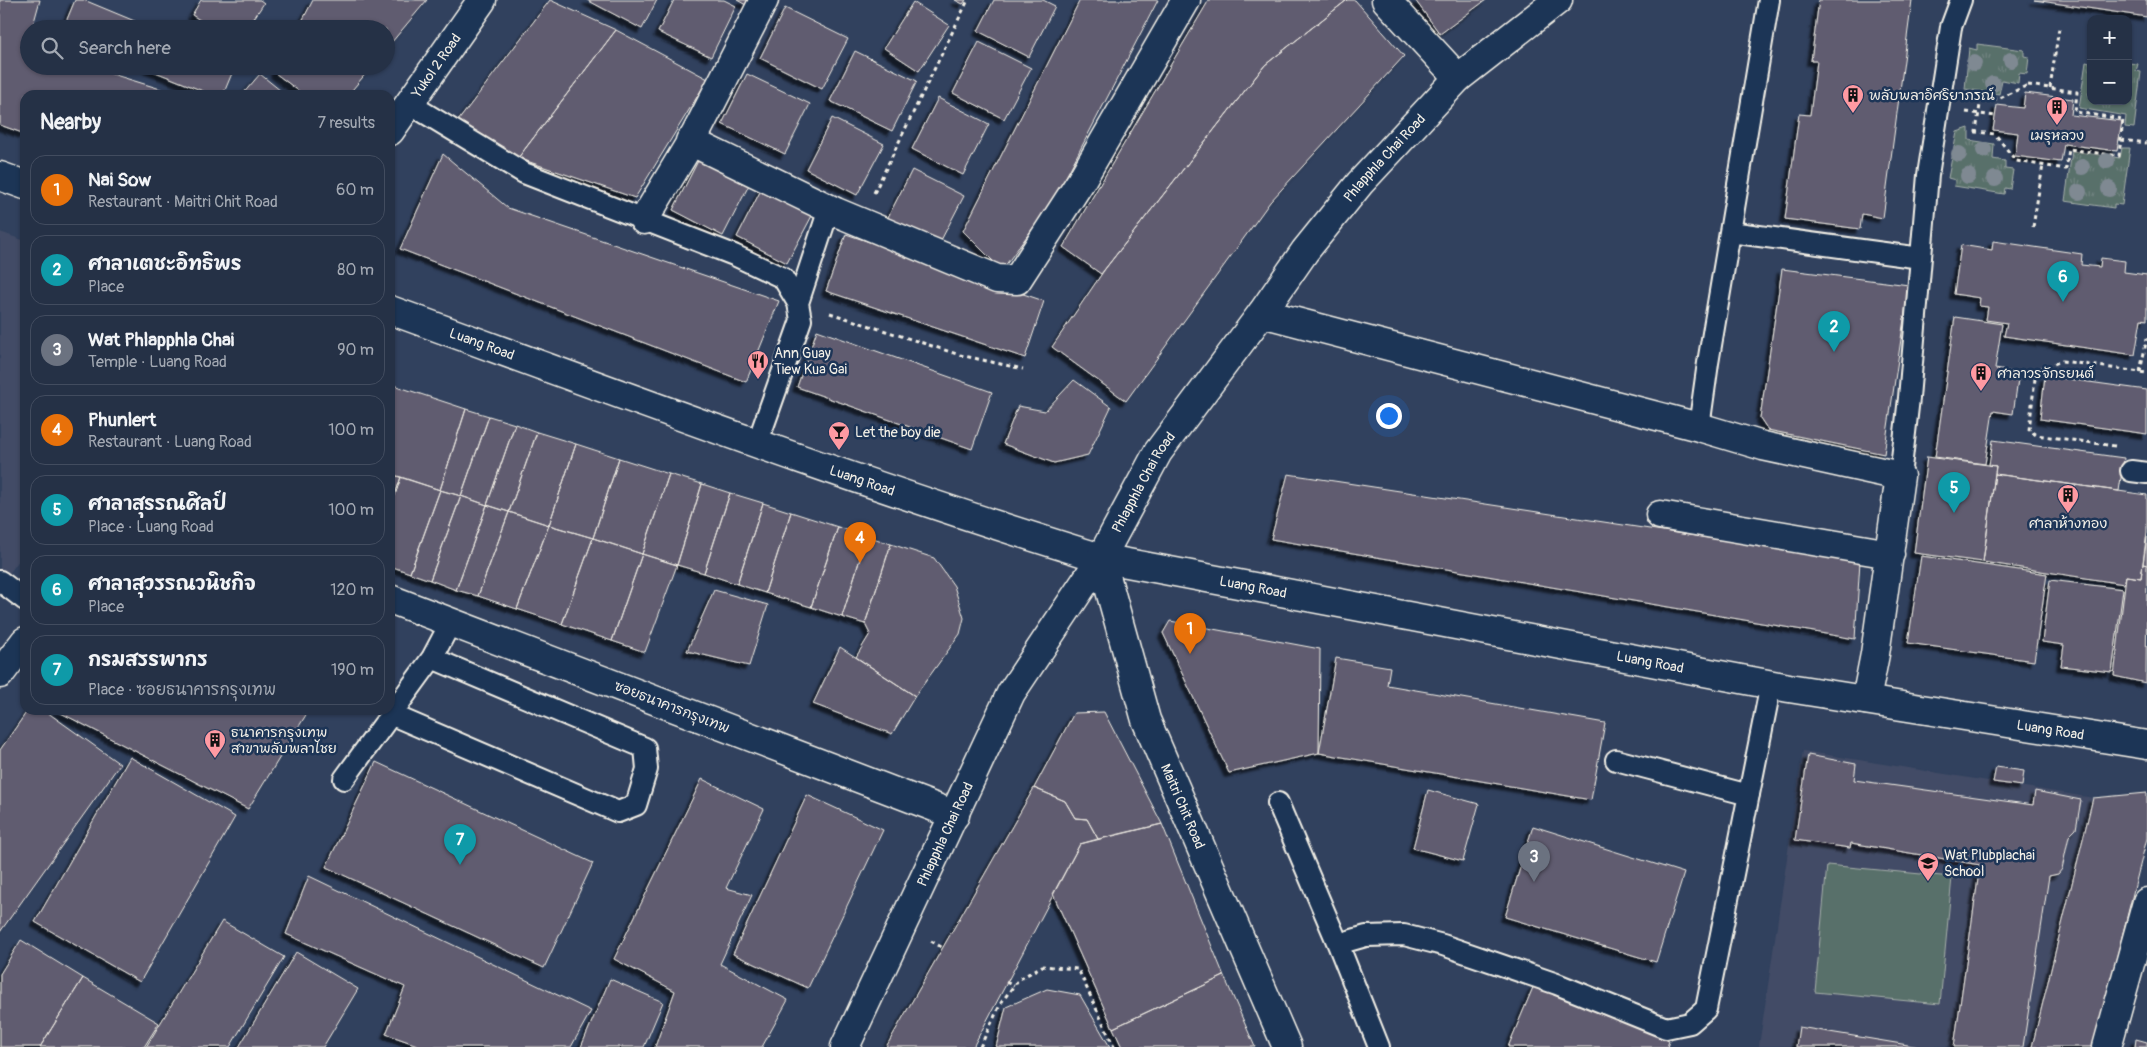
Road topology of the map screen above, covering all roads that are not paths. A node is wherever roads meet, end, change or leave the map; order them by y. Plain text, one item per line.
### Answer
1 (482, 0) edge
2 (764, 0) edge
3 (1186, 0) edge
4 (1386, 0) edge
5 (1558, 0) edge
6 (1769, 0) edge
7 (1961, 0) edge
8 (1458, 78) junction
9 (410, 104) junction
10 (395, 124) edge
11 (690, 142) junction
12 (0, 176) edge
13 (20, 183) edge
14 (829, 209) junction
15 (644, 220) junction
16 (1730, 232) junction
17 (1921, 258) junction
18 (798, 303) junction
19 (395, 312) edge
20 (1262, 314) junction
21 (1699, 427) junction
22 (757, 444) junction
23 (1900, 476) junction
24 (1660, 515) dead end
25 (1890, 554) junction
26 (1101, 558) junction
27 (0, 581) edge
28 (20, 596) edge
29 (395, 602) edge
30 (452, 622) junction
31 (20, 647) edge
32 (432, 658) junction
33 (0, 674) edge
34 (1772, 684) junction
35 (1866, 700) junction
36 (395, 707) edge
37 (389, 715) edge
38 (392, 715) edge
39 (2147, 745) edge
40 (1616, 760) dead end
41 (344, 779) dead end
42 (1749, 794) junction
43 (1278, 803) dead end
44 (955, 815) junction
45 (2147, 902) edge
46 (1338, 944) junction
47 (844, 1047) edge
48 (1287, 1047) edge
49 (1379, 1047) edge
50 (2108, 1047) edge

1 - 9 street, Yukol 2 Road
2 - 11 street
3 - 14 street
4 - 8 street
5 - 8 street, Phlapphla Chai Road
6 - 16 lane
7 - 17 lane
8 - 20 street, Phlapphla Chai Road
9 - 10 street, Yukol 2 Road
9 - 15 lane
11 - 14 street
11 - 15 street
12 - 13 street
14 - 18 lane
15 - 18 lane
16 - 17 lane
16 - 21 lane
17 - 23 lane
18 - 22 lane
19 - 22 street, Luang Road
20 - 21 street
20 - 26 street, Phlapphla Chai Road
21 - 23 street
22 - 26 street, Luang Road
23 - 25 street
24 - 25 street
25 - 35 street
26 - 34 street, Luang Road
26 - 44 street, Phlapphla Chai Road
26 - 48 street, Maitri Chit Road
27 - 28 lane
29 - 30 street, ซอยธนาคารกรุงเทพ
30 - 32 lane
30 - 44 street, ซอยธนาคารกรุงเทพ
31 - 33 street
32 - 36 lane
32 - 38 lane
34 - 35 street, Luang Road
34 - 42 lane
35 - 39 street, Luang Road
37 - 41 lane
40 - 42 lane
42 - 46 lane
43 - 46 lane
44 - 47 street, Phlapphla Chai Road
45 - 50 street
46 - 49 lane

